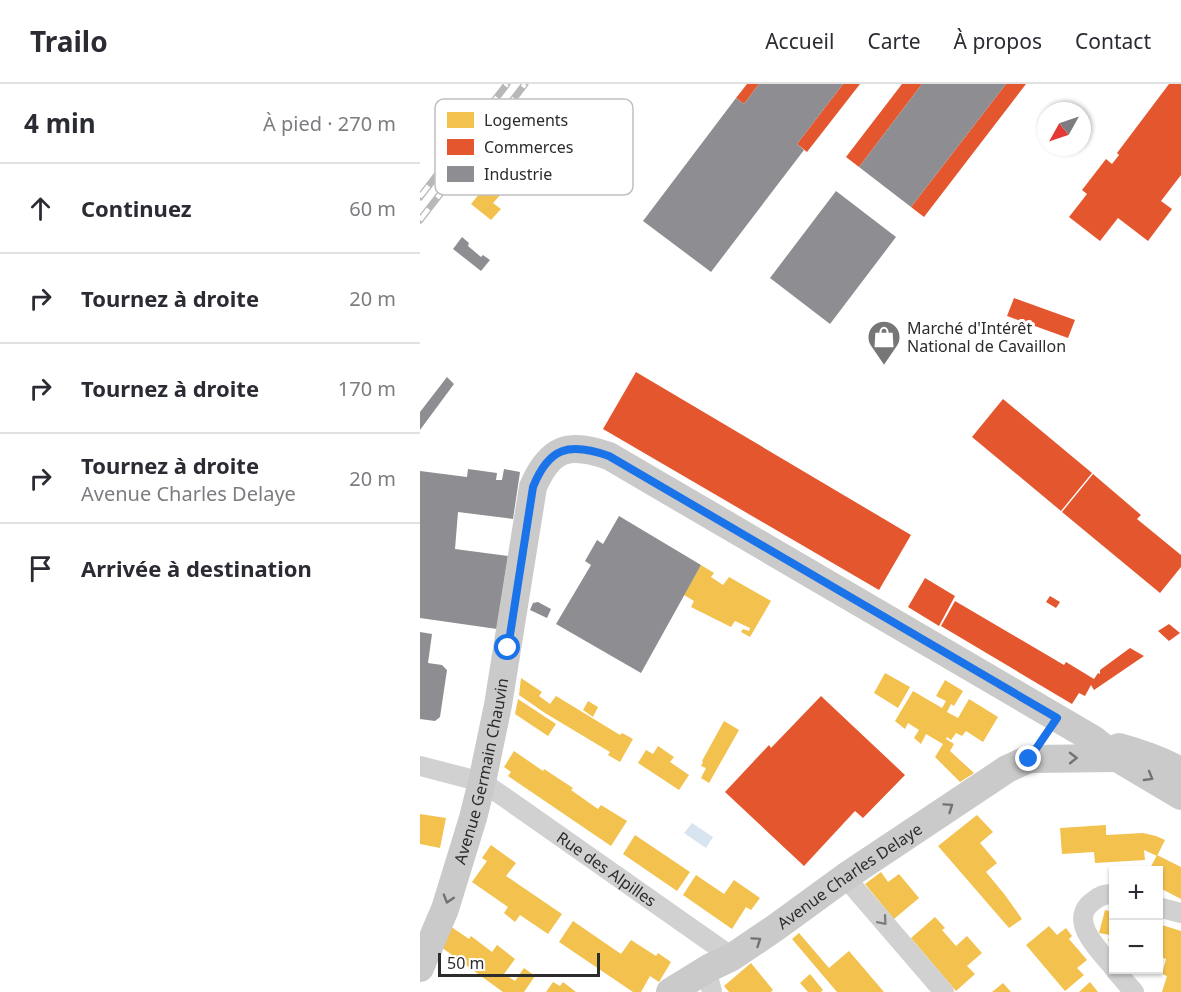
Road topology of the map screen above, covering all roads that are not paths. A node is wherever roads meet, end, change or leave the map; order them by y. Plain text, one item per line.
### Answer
1 (1057, 718) junction
2 (1093, 739) junction
3 (1117, 758) junction
4 (1029, 759) junction
5 (420, 766) edge
6 (1181, 771) edge
7 (482, 782) junction
8 (1181, 796) edge
9 (845, 877) junction
10 (1109, 894) edge
11 (1163, 908) edge
12 (1181, 913) edge
13 (1109, 963) edge
14 (420, 968) edge
15 (718, 972) edge
16 (1118, 974) edge
17 (670, 992) edge
18 (944, 992) edge
19 (1134, 992) edge

1 - 2 street
1 - 4 street, Avenue Charles Delaye
1 - 7 street, Avenue Germain Chauvin
2 - 3 street
2 - 6 street
4 -> 3 street, Avenue Charles Delaye
3 -> 8 street
9 -> 4 street, Avenue Charles Delaye
5 - 7 street, Rue des Alpilles
7 -> 14 street, Avenue Germain Chauvin
7 - 15 street, Rue des Alpilles
15 -> 9 street, Avenue Charles Delaye
9 -> 18 street
10 - 13 street
11 - 12 street
15 - 17 street, Avenue Charles Delaye
16 - 19 street

